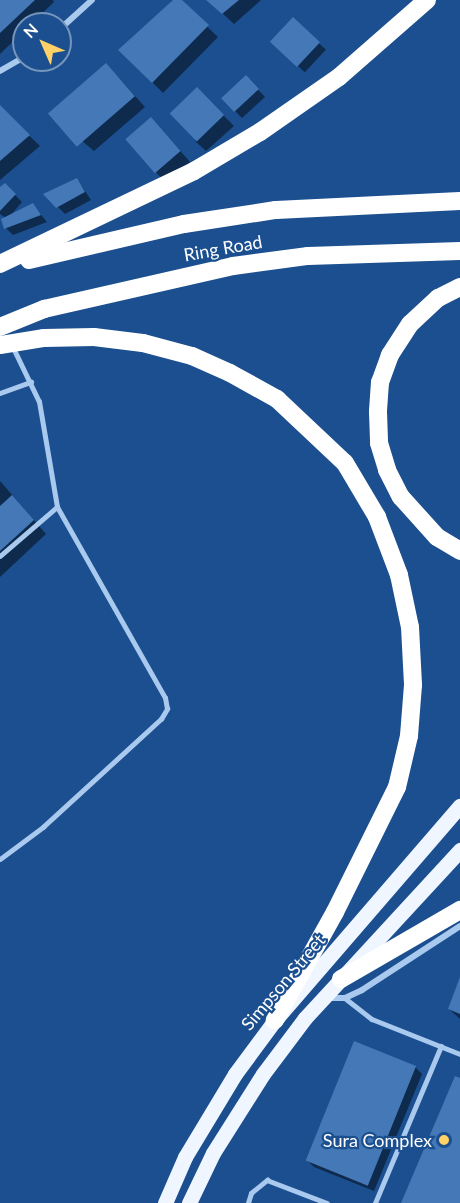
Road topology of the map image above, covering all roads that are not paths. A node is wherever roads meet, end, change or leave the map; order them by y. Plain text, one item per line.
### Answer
1 (92, 0) edge
2 (427, 0) edge
3 (72, 18) edge
4 (460, 201) edge
5 (460, 250) edge
6 (0, 266) edge
7 (460, 287) edge
8 (0, 327) edge
9 (5, 344) edge
10 (31, 382) junction
11 (0, 393) edge
12 (57, 507) junction
13 (460, 551) edge
14 (0, 556) edge
15 (460, 806) edge
16 (460, 849) edge
17 (0, 859) edge
18 (460, 910) edge
19 (460, 926) edge
20 (341, 979) junction
21 (324, 998) junction
22 (345, 998) junction
23 (275, 1020) junction
24 (441, 1046) junction
25 (460, 1054) edge
26 (165, 1203) edge
27 (189, 1203) edge
28 (248, 1203) edge
29 (327, 1203) edge
30 (375, 1203) edge

1 - 3 street
2 - 6 highway
4 - 6 highway, Ring Road
5 - 8 highway, Ring Road
7 - 13 highway
9 - 10 lane
9 - 23 highway
10 - 11 lane
10 - 12 lane
12 - 14 lane
12 - 17 lane
15 - 23 main road, Simpson Street
16 - 20 main road
18 - 20 highway
19 - 22 street
20 - 21 main road
21 - 22 street
21 - 27 main road
22 - 24 lane
23 - 26 main road, Simpson Street
24 - 25 lane
24 - 30 lane
28 - 29 lane

